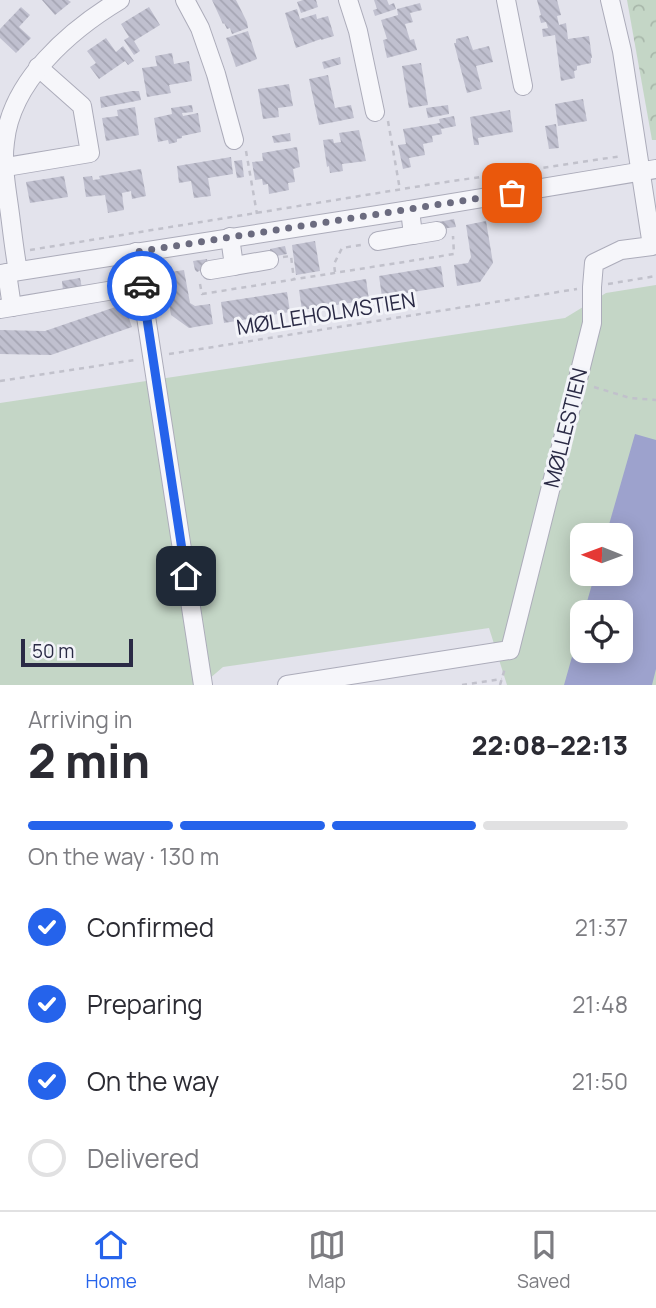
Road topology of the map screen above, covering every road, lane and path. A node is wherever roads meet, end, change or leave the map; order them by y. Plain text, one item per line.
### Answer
1 (120, 0) edge
2 (185, 0) edge
3 (348, 0) edge
4 (506, 0) edge
5 (610, 0) edge
6 (38, 67) junction
7 (523, 86) dead end
8 (375, 112) joint
9 (234, 140) joint
10 (645, 165) edge
11 (2, 168) edge
12 (400, 190) junction
13 (410, 210) junction
14 (257, 214) junction
15 (437, 231) joint
16 (414, 235) junction
17 (230, 237) junction
18 (378, 242) joint
19 (136, 252) junction
20 (15, 253) junction
21 (269, 260) joint
22 (234, 267) junction
23 (210, 270) joint
24 (8, 273) edge
25 (335, 273) junction
26 (656, 276) edge
27 (294, 280) junction
28 (592, 287) junction
29 (120, 289) dead end
30 (6, 308) edge
31 (153, 357) junction
32 (0, 381) edge
33 (577, 382) junction
34 (656, 400) edge
35 (502, 678) dead end
36 (203, 685) edge
37 (287, 685) edge
38 (462, 685) edge

1 - 6 street
2 - 9 street
3 - 8 street
4 - 7 street
5 - 10 street
6 - 11 street
6 - 11 street
8 - 12 path
9 - 14 path
10 - 12 path
10 - 13 street
10 - 28 street, MØLLESTIEN
11 - 20 street
12 - 14 path
13 - 16 street
13 - 17 street
14 - 20 path
15 - 16 street
15 - 25 path
16 - 18 street
17 - 19 street
17 - 22 street
18 - 25 path
19 - 24 street
19 - 31 street
20 - 24 street
21 - 22 street
21 - 27 path
22 - 23 street
23 - 27 path
24 - 30 street
25 - 27 path
26 - 28 path, MØLLEHOLMSTIEN
28 - 31 path, MØLLEHOLMSTIEN
28 - 33 street, MØLLESTIEN
29 - 30 street
31 - 32 path, MØLLEHOLMSTIEN
31 - 36 street
33 - 34 path
33 - 37 street, MØLLESTIEN
35 - 38 path

